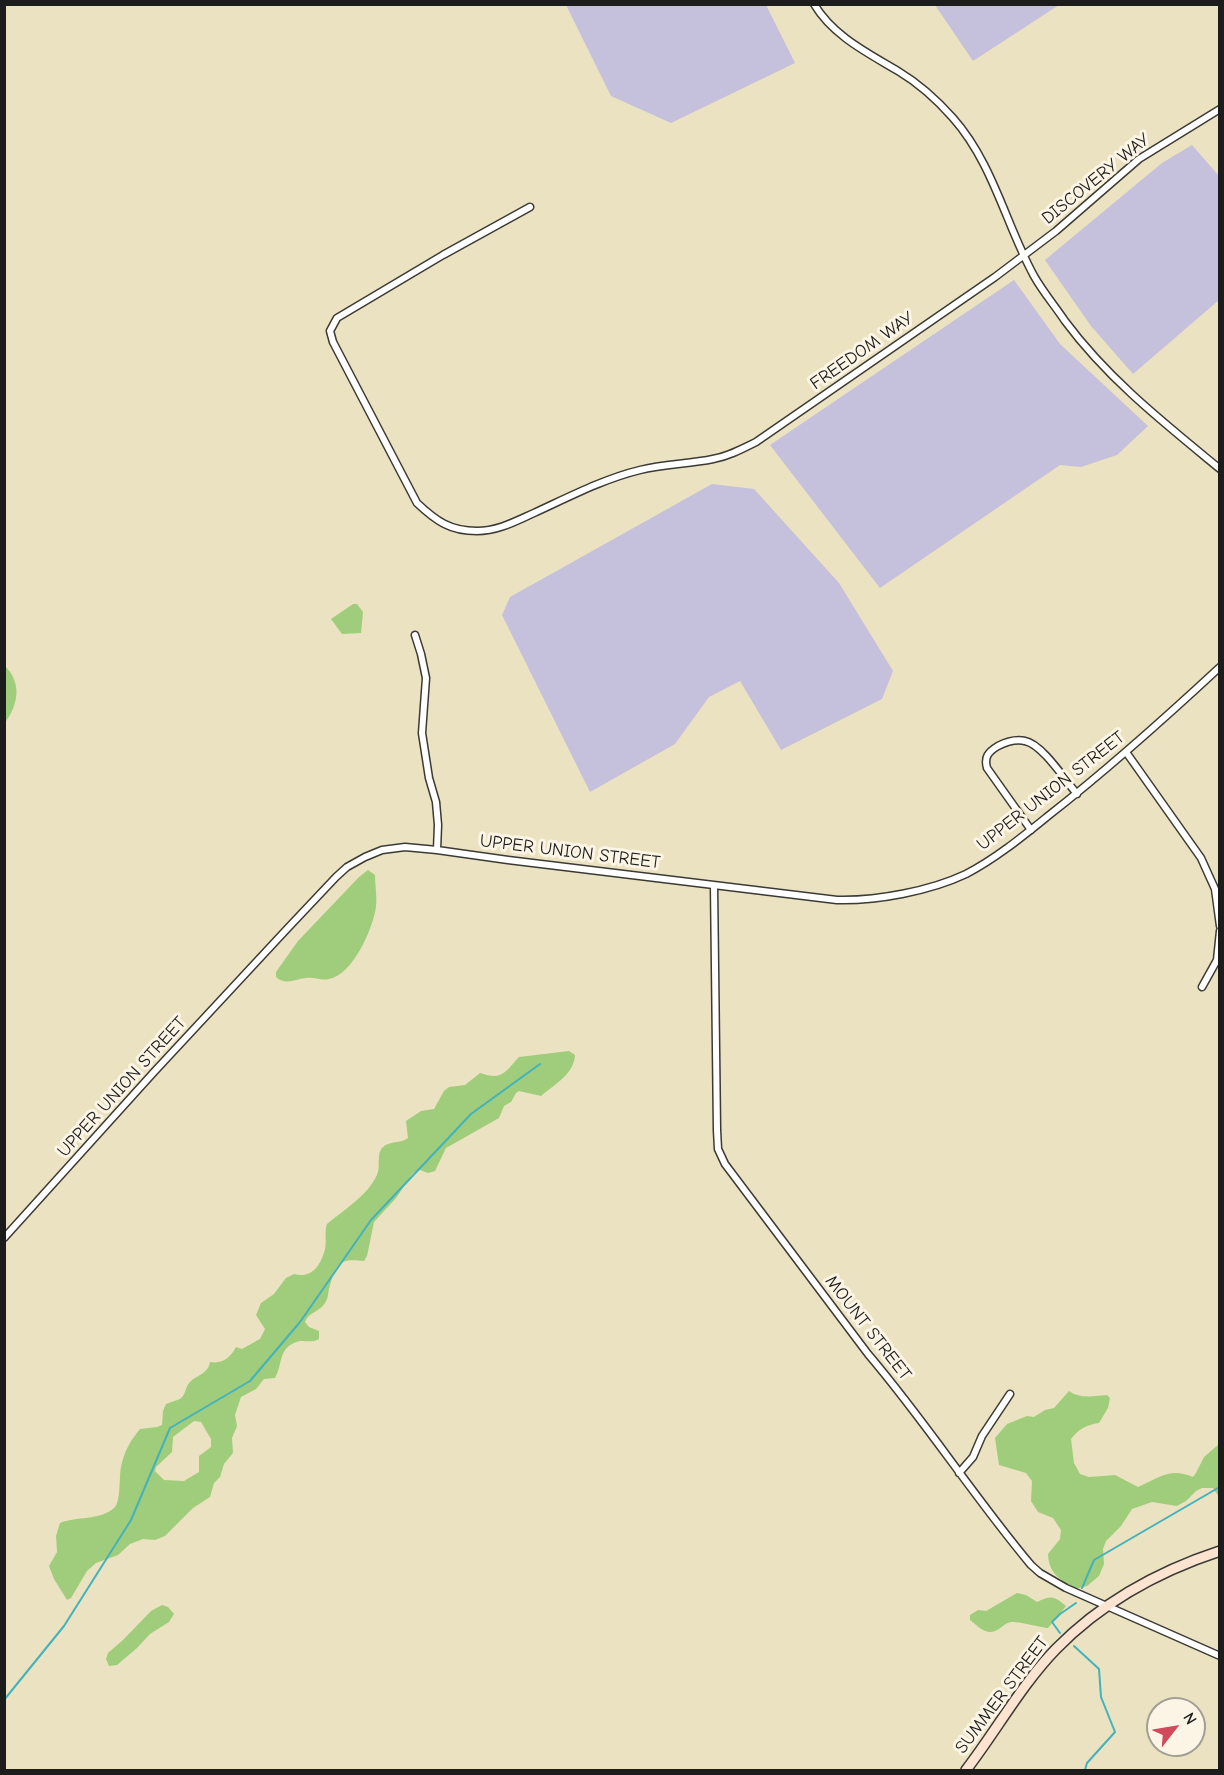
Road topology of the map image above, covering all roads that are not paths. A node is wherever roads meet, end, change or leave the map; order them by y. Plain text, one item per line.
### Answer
1 (814, 4) edge
2 (1220, 109) edge
3 (530, 207) dead end
4 (1023, 255) junction
5 (1220, 469) edge
6 (415, 635) dead end
7 (1220, 667) edge
8 (1126, 752) junction
9 (1077, 794) junction
10 (1031, 830) junction
11 (437, 850) junction
12 (714, 885) junction
13 (1220, 929) edge
14 (1202, 987) dead end
15 (4, 1238) edge
16 (1010, 1394) dead end
17 (959, 1473) junction
18 (1220, 1551) edge
19 (1107, 1606) junction
20 (1220, 1656) edge
21 (966, 1770) edge

1 - 4 street
2 - 4 street, DISCOVERY WAY
3 - 4 street, FREEDOM WAY
4 - 5 street
6 - 11 street
7 - 8 street, UPPER UNION STREET
8 - 9 street, UPPER UNION STREET
8 - 13 street
9 - 10 street, UPPER UNION STREET
9 - 10 street
10 - 12 street, UPPER UNION STREET
11 - 12 street, UPPER UNION STREET
11 - 15 street, UPPER UNION STREET
12 - 17 street, MOUNT STREET
13 - 14 street
16 - 17 street
17 - 19 street, MOUNT STREET
18 - 19 main road, SUMMER STREET
19 - 20 street, MOUNT STREET
19 - 21 main road, SUMMER STREET

